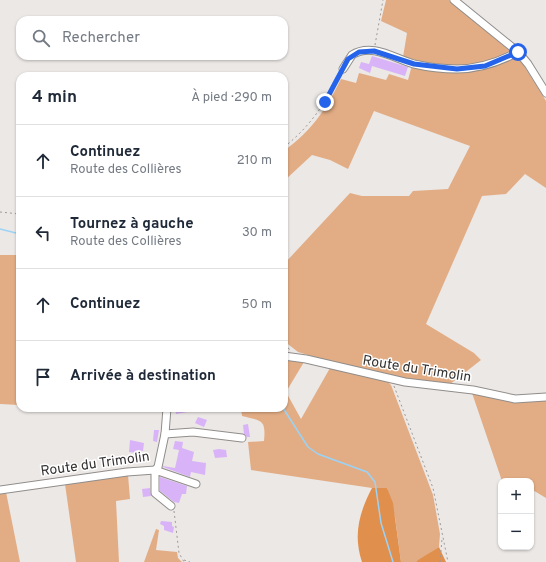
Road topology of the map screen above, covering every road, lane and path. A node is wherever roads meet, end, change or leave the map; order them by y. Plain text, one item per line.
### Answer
1 (383, 0) edge
2 (454, 0) edge
3 (374, 51) junction
4 (518, 52) junction
5 (344, 69) joint
6 (546, 93) edge
7 (288, 143) edge
8 (0, 212) edge
9 (16, 214) edge
10 (288, 357) edge
11 (392, 380) junction
12 (546, 397) edge
13 (167, 412) edge
14 (165, 434) junction
15 (242, 438) dead end
16 (155, 470) junction
17 (196, 484) dead end
18 (0, 490) edge
19 (171, 506) joint
20 (442, 536) junction
21 (184, 560) junction
22 (184, 562) edge
23 (190, 562) edge
24 (440, 562) edge
25 (448, 562) edge

1 - 3 path
2 - 4 street
3 - 4 street
3 - 5 street
4 - 6 street
5 - 7 path
8 - 9 path
10 - 11 street, Route du Trimolin
11 - 12 street, Route du Trimolin
11 - 20 path
13 - 14 street, Route du Trimolin
14 - 15 street
14 - 16 street, Route du Trimolin
16 - 17 street
16 - 18 street, Route du Trimolin
16 - 19 street
19 - 21 path
20 - 24 path
20 - 25 path
21 - 22 path
21 - 23 path

